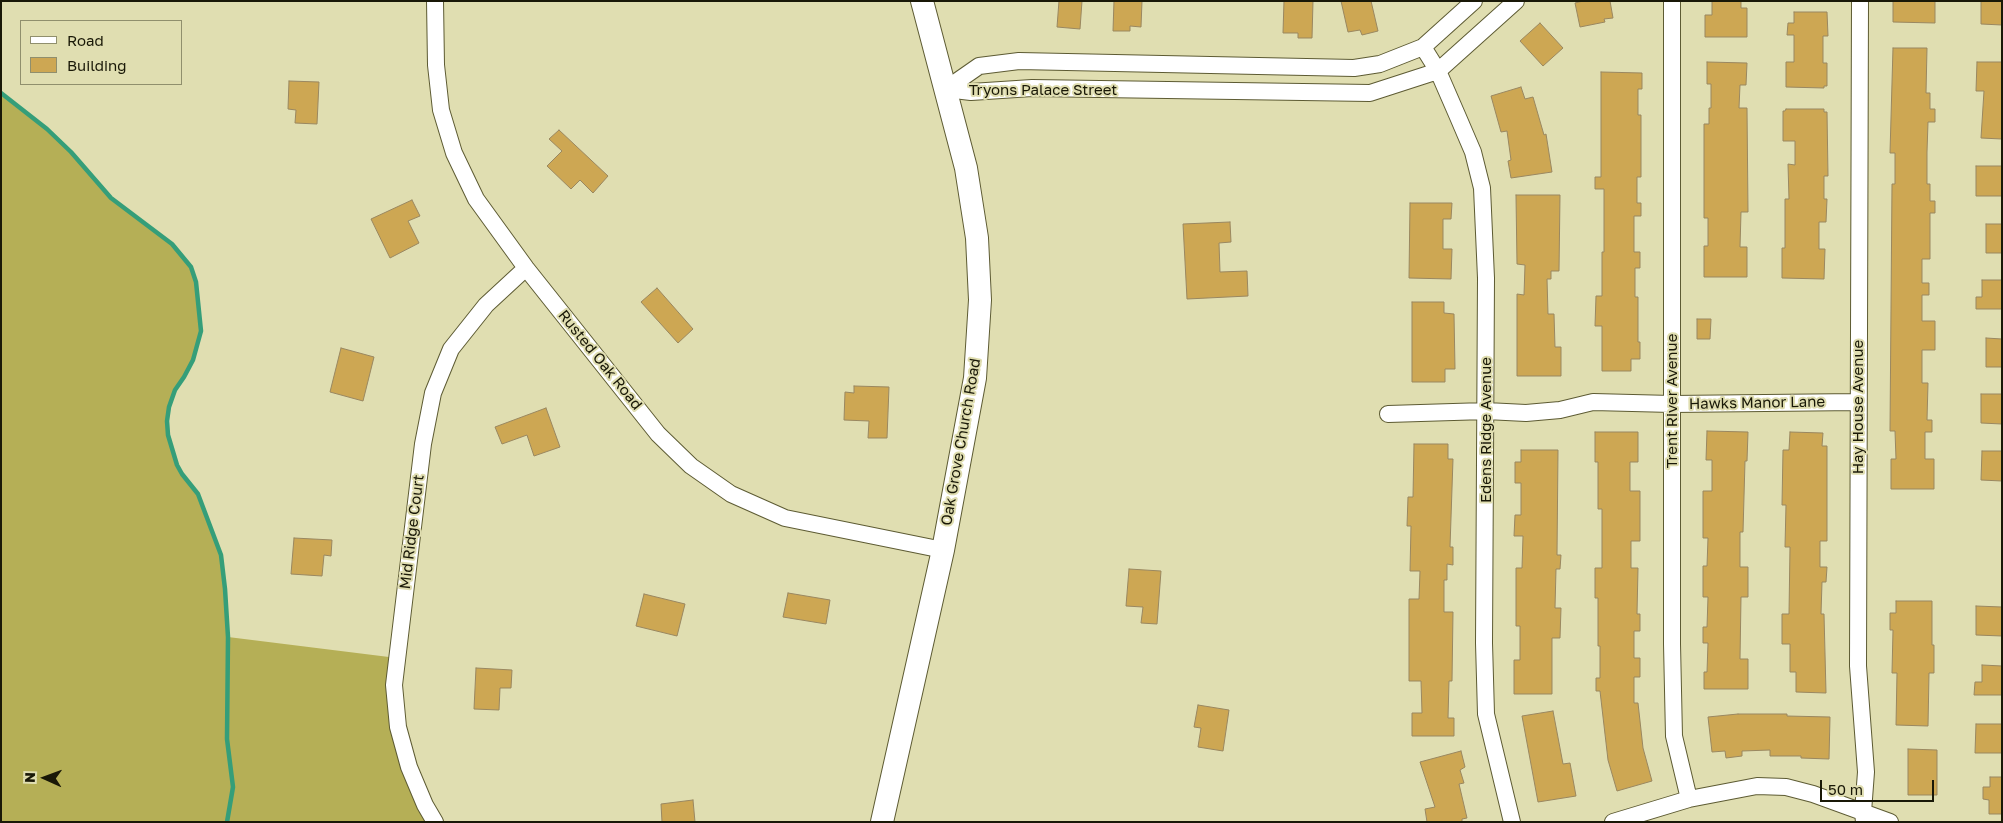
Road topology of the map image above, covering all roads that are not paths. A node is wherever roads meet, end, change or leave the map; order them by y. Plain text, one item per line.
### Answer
1 (435, 1) edge
2 (922, 1) edge
3 (1474, 1) edge
4 (1516, 1) edge
5 (1672, 1) edge
6 (1860, 1) edge
7 (1423, 47) junction
8 (1179, 64) junction
9 (1438, 72) junction
10 (946, 88) junction
11 (1179, 91) junction
12 (526, 268) junction
13 (1858, 402) junction
14 (1672, 404) junction
15 (1486, 411) junction
16 (1388, 414) dead end
17 (943, 550) junction
18 (1689, 799) junction
19 (1861, 818) edge
20 (435, 822) edge
21 (882, 822) edge
22 (1512, 822) edge
23 (1613, 822) edge
24 (1890, 822) edge

1 - 12 street, Rusted Oak Road
2 - 10 main road, Oak Grove Church Road
3 - 7 street, Tryons Palace Street
4 - 9 street, Tryons Palace Street
5 - 14 street, Trent River Avenue
6 - 13 street, Hay House Avenue
7 - 8 street, Tryons Palace Street
7 - 9 street, Edens Ridge Avenue
8 - 10 street, Tryons Palace Street
8 - 11 street
9 - 11 street, Tryons Palace Street
9 - 15 street, Edens Ridge Avenue
10 - 11 street, Tryons Palace Street
10 - 17 main road, Oak Grove Church Road
12 - 17 street, Rusted Oak Road
12 - 20 street, Mid Ridge Court
13 - 14 street, Hawks Manor Lane
13 - 19 street, Hay House Avenue
14 - 15 street, Hawks Manor Lane
14 - 18 street, Trent River Avenue
15 - 16 street, Hawks Manor Lane
15 - 22 street, Edens Ridge Avenue
17 - 21 main road, Oak Grove Church Road
18 - 19 street
18 - 23 street
19 - 24 street

